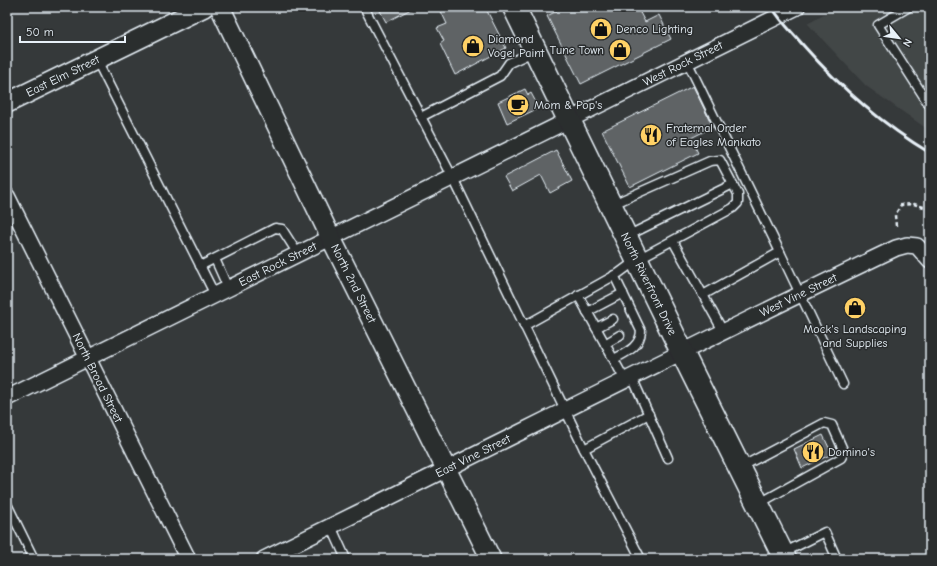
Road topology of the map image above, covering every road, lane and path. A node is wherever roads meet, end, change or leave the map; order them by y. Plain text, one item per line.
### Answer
1 (204, 7) edge
2 (220, 7) edge
3 (364, 7) edge
4 (514, 7) edge
5 (797, 7) edge
6 (909, 7) edge
7 (536, 51) junction
8 (96, 59) junction
9 (687, 61) junction
10 (7, 103) edge
11 (930, 106) edge
12 (421, 117) junction
13 (569, 120) junction
14 (453, 178) junction
15 (732, 184) junction
16 (7, 196) edge
17 (611, 205) junction
18 (930, 209) edge
19 (896, 226) dead end
20 (626, 237) junction
21 (331, 238) junction
22 (673, 241) junction
23 (780, 252) junction
24 (298, 254) junction
25 (638, 259) junction
26 (215, 260) junction
27 (930, 261) edge
28 (200, 266) junction
29 (614, 275) junction
30 (228, 288) junction
31 (623, 293) junction
32 (801, 294) junction
33 (215, 295) junction
34 (578, 295) junction
35 (703, 295) junction
36 (587, 312) junction
37 (613, 319) dead end
38 (524, 326) junction
39 (596, 328) junction
40 (723, 331) junction
41 (620, 335) dead end
42 (605, 344) junction
43 (682, 352) junction
44 (87, 358) junction
45 (614, 359) junction
46 (629, 378) junction
47 (842, 384) dead end
48 (7, 398) edge
49 (565, 410) junction
50 (649, 414) junction
51 (584, 449) junction
52 (668, 458) dead end
53 (740, 468) junction
54 (446, 470) junction
55 (7, 504) edge
56 (760, 508) junction
57 (331, 526) junction
58 (779, 557) edge
59 (34, 559) edge
60 (188, 559) edge
61 (264, 559) edge
62 (346, 559) edge
63 (491, 559) edge
64 (641, 559) edge
65 (838, 559) edge

1 - 8 street, East Elm Street
2 - 21 street, North 2nd Street
3 - 12 lane
4 - 7 main road, North Riverfront Drive
5 - 9 street, West Rock Street
6 - 11 lane
7 - 12 lane
7 - 13 main road, North Riverfront Drive
8 - 10 street, East Elm Street
8 - 28 lane
9 - 13 street, West Rock Street
9 - 23 lane
12 - 14 lane
13 - 14 street, East Rock Street
13 - 17 main road, North Riverfront Drive
14 - 21 street, East Rock Street
14 - 38 lane
15 - 17 lane
15 - 20 lane
15 - 22 lane
16 - 44 street, North Broad Street
17 - 20 main road, North Riverfront Drive
18 - 19 path
20 - 25 main road, North Riverfront Drive
21 - 24 street, East Rock Street
21 - 54 street, North 2nd Street
22 - 25 lane
22 - 35 lane
23 - 32 lane
23 - 35 lane
24 - 26 lane
24 - 30 street, East Rock Street
25 - 29 lane
25 - 43 main road, North Riverfront Drive
26 - 28 lane
26 - 30 lane
27 - 32 street, West Vine Street
28 - 33 lane
29 - 31 lane
29 - 34 lane
30 - 33 street, East Rock Street
31 - 36 lane
31 - 45 lane
32 - 40 street, West Vine Street
32 - 47 lane
33 - 44 street, East Rock Street
34 - 36 lane
34 - 38 lane
35 - 40 lane
36 - 39 lane
37 - 39 lane
38 - 49 lane
39 - 42 lane
40 - 43 street, West Vine Street
41 - 42 lane
42 - 45 lane
43 - 46 street, East Vine Street
43 - 53 main road, North Riverfront Drive
44 - 48 street, East Rock Street
44 - 60 street, North Broad Street
45 - 46 lane
46 - 49 street, East Vine Street
46 - 50 lane
49 - 51 lane
49 - 54 street, East Vine Street
50 - 51 lane
50 - 52 lane
51 - 64 lane
53 - 56 main road, North Riverfront Drive
53 - 56 lane
54 - 57 street, East Vine Street
54 - 63 street, North 2nd Street
55 - 59 lane
56 - 58 main road, North Riverfront Drive
57 - 61 street, East Vine Street
57 - 62 lane
58 - 65 lane

